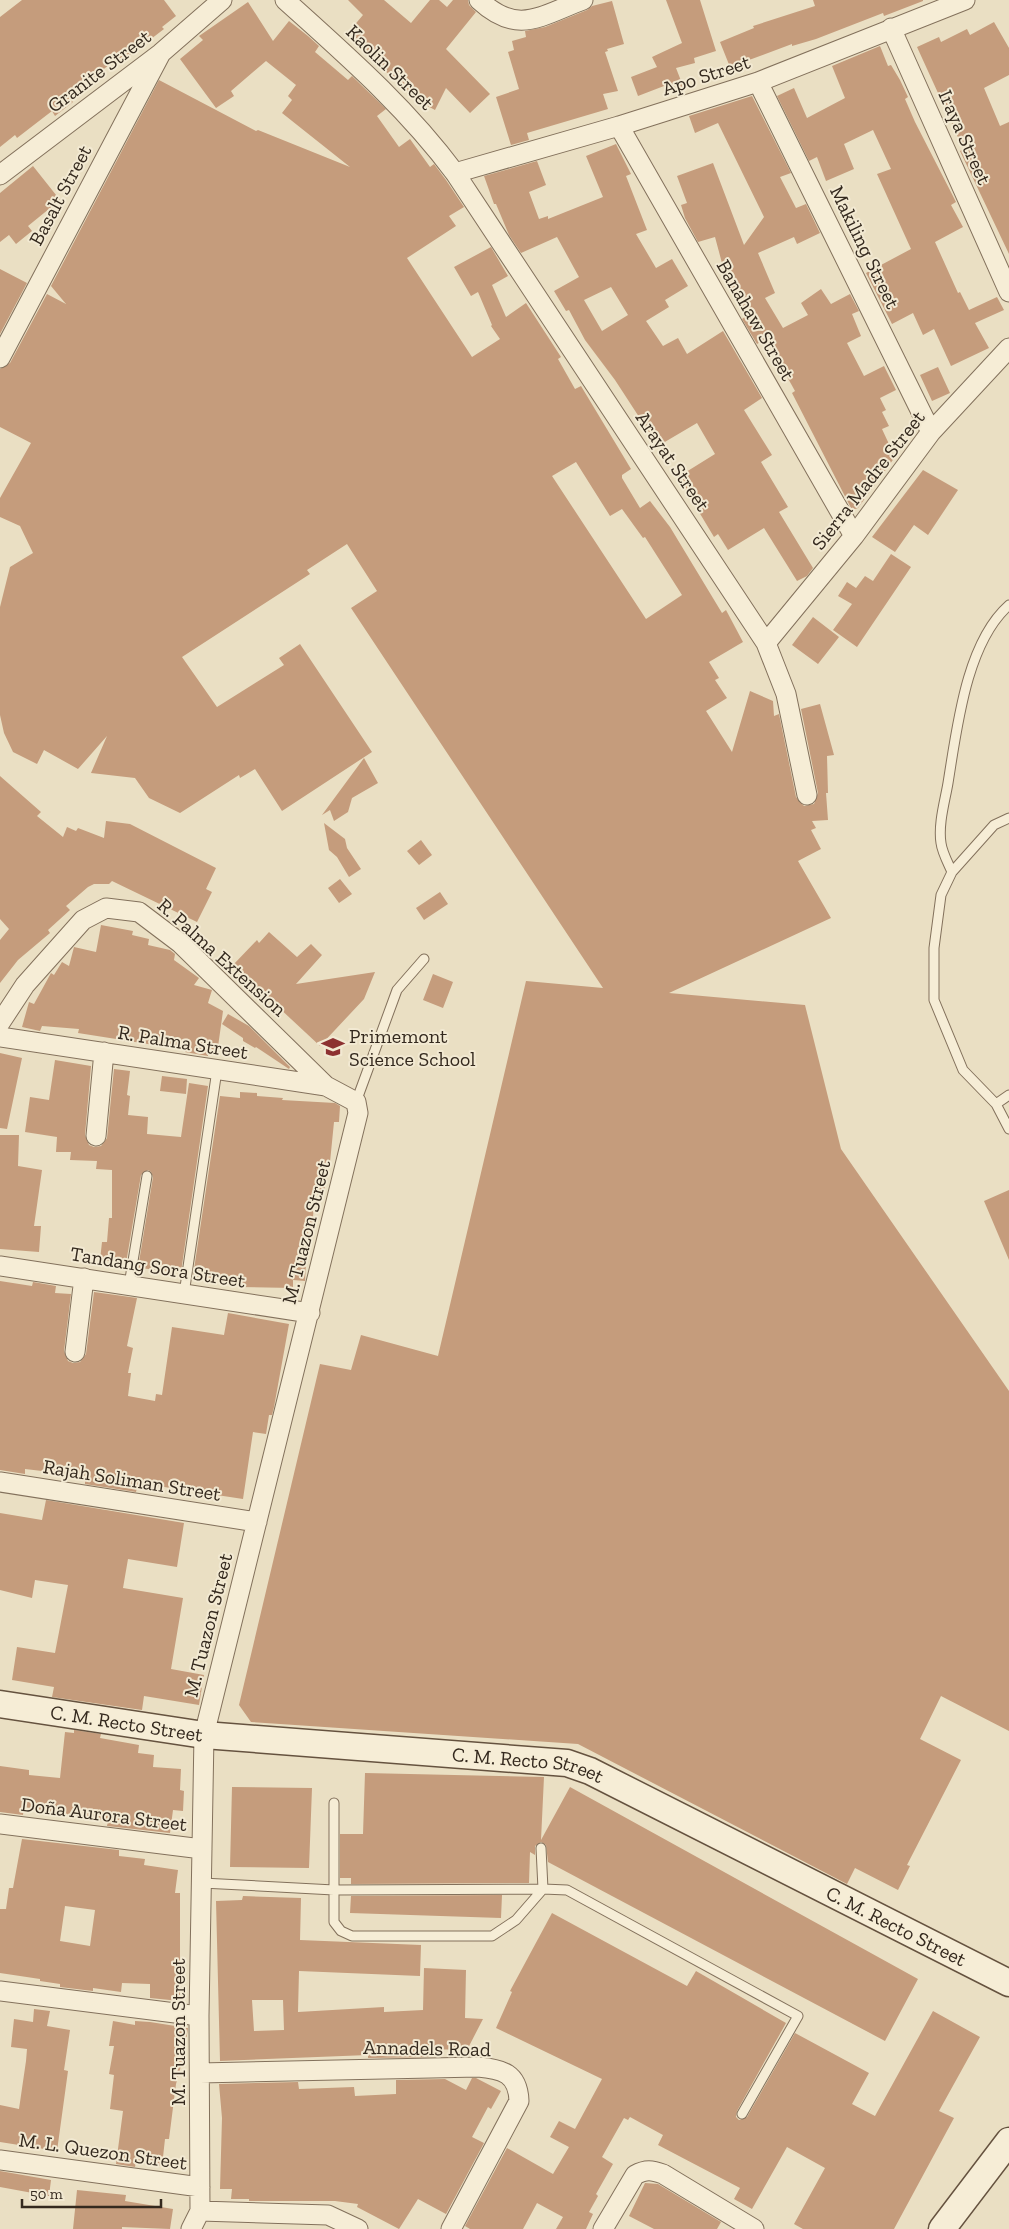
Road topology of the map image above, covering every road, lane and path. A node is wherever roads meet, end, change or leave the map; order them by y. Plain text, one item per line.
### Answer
1 (222, 0) edge
2 (285, 0) edge
3 (479, 0) edge
4 (583, 0) edge
5 (965, 0) edge
6 (891, 28) junction
7 (161, 53) junction
8 (758, 82) junction
9 (619, 126) junction
10 (455, 173) junction
11 (0, 175) edge
12 (1009, 292) edge
13 (1009, 348) edge
14 (0, 358) edge
15 (931, 432) junction
16 (854, 536) junction
17 (1009, 605) edge
18 (766, 642) junction
19 (807, 795) dead end
20 (1009, 818) edge
21 (952, 872) junction
22 (424, 959) dead end
23 (0, 1023) edge
24 (0, 1037) edge
25 (104, 1052) junction
26 (217, 1070) junction
27 (326, 1086) junction
28 (1009, 1095) edge
29 (356, 1102) junction
30 (996, 1104) junction
31 (1009, 1129) edge
32 (96, 1136) dead end
33 (146, 1176) dead end
34 (0, 1266) edge
35 (84, 1278) junction
36 (129, 1285) junction
37 (184, 1294) junction
38 (310, 1312) junction
39 (75, 1352) dead end
40 (0, 1482) edge
41 (257, 1522) junction
42 (0, 1704) edge
43 (204, 1735) junction
44 (334, 1803) dead end
45 (0, 1824) edge
46 (541, 1848) dead end
47 (202, 1849) junction
48 (202, 1883) junction
49 (334, 1890) junction
50 (543, 1890) junction
51 (1009, 1983) edge
52 (0, 1991) edge
53 (199, 2016) junction
54 (200, 2073) junction
55 (742, 2114) dead end
56 (1009, 2141) edge
57 (0, 2160) edge
58 (200, 2187) junction
59 (200, 2211) junction
60 (191, 2229) edge
61 (358, 2229) edge
62 (451, 2229) edge
63 (603, 2229) edge
64 (754, 2229) edge
65 (942, 2229) edge

1 - 7 street, Granite Street
2 - 10 street, Kaolin Street
3 - 4 street
5 - 6 street, Apo Street
6 - 8 street, Apo Street
6 - 12 street, Iraya Street
7 - 11 street, Granite Street
7 - 14 street, Basalt Street
8 - 9 street, Apo Street
8 - 15 street, Makiling Street
9 - 10 street, Apo Street
9 - 16 street, Banahaw Street
10 - 18 street, Arayat Street
13 - 15 street, Sierra Madre Street
15 - 16 street, Sierra Madre Street
16 - 18 street, Sierra Madre Street
17 - 21 lane
18 - 19 street, Arayat Street
20 - 21 lane
21 - 30 lane
22 - 29 lane
23 - 27 street, R. Palma Extension
24 - 25 street, R. Palma Street
25 - 26 street, R. Palma Street
25 - 32 street
26 - 27 street, R. Palma Street
26 - 37 lane
27 - 29 street, R. Palma Street
28 - 30 lane
29 - 38 street, M. Tuazon Street
30 - 31 lane
33 - 36 lane
34 - 35 street, Tandang Sora Street
35 - 36 street, Tandang Sora Street
35 - 39 street
36 - 37 street, Tandang Sora Street
37 - 38 street, Tandang Sora Street
38 - 41 street, M. Tuazon Street
40 - 41 street, Rajah Soliman Street
41 - 43 street, M. Tuazon Street
42 - 43 street, C. M. Recto Street
43 - 47 street, M. Tuazon Street
43 - 51 street, C. M. Recto Street
44 - 49 lane
45 - 47 street, Doña Aurora Street
46 - 50 lane
47 - 48 street, M. Tuazon Street
48 - 49 lane
48 - 53 street, M. Tuazon Street
49 - 50 lane
49 - 50 lane
50 - 55 lane
52 - 53 street
53 - 54 street, M. Tuazon Street
54 - 58 street, M. Tuazon Street
54 - 62 street, Annadels Road
56 - 65 street
57 - 58 street, M. L. Quezon Street
58 - 59 street, M. Tuazon Street
59 - 60 street, M. Tuazon Street
59 - 61 street
63 - 64 street

